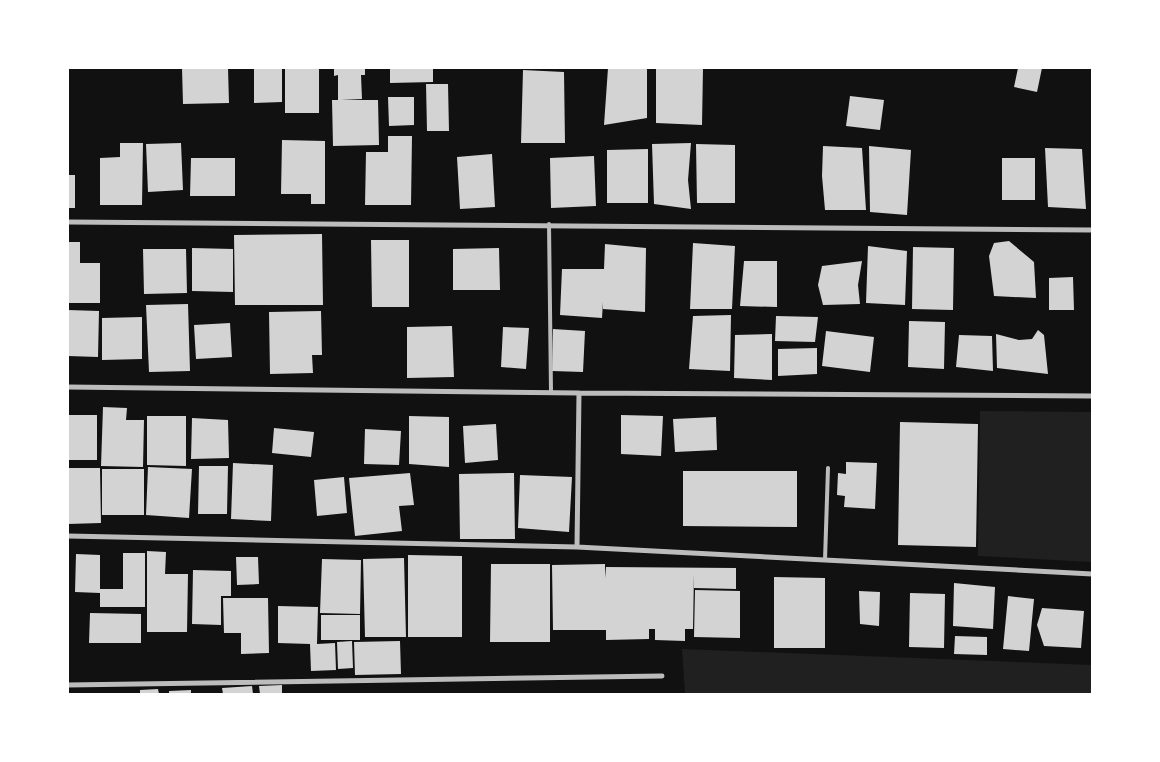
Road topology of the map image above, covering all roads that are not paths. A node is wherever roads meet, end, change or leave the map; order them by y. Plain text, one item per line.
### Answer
1 (68, 222) edge
2 (549, 224) junction
3 (1092, 230) edge
4 (68, 387) edge
5 (551, 392) junction
6 (579, 392) junction
7 (1092, 396) edge
8 (828, 468) dead end
9 (68, 536) edge
10 (577, 547) junction
11 (825, 560) junction
12 (1092, 574) edge
13 (662, 676) dead end
14 (68, 685) edge

1 - 2 street
2 - 3 street
2 - 5 lane
4 - 5 street
5 - 6 street
6 - 7 street
6 - 10 street
8 - 11 lane
9 - 10 street
10 - 11 street
11 - 12 street
13 - 14 street

